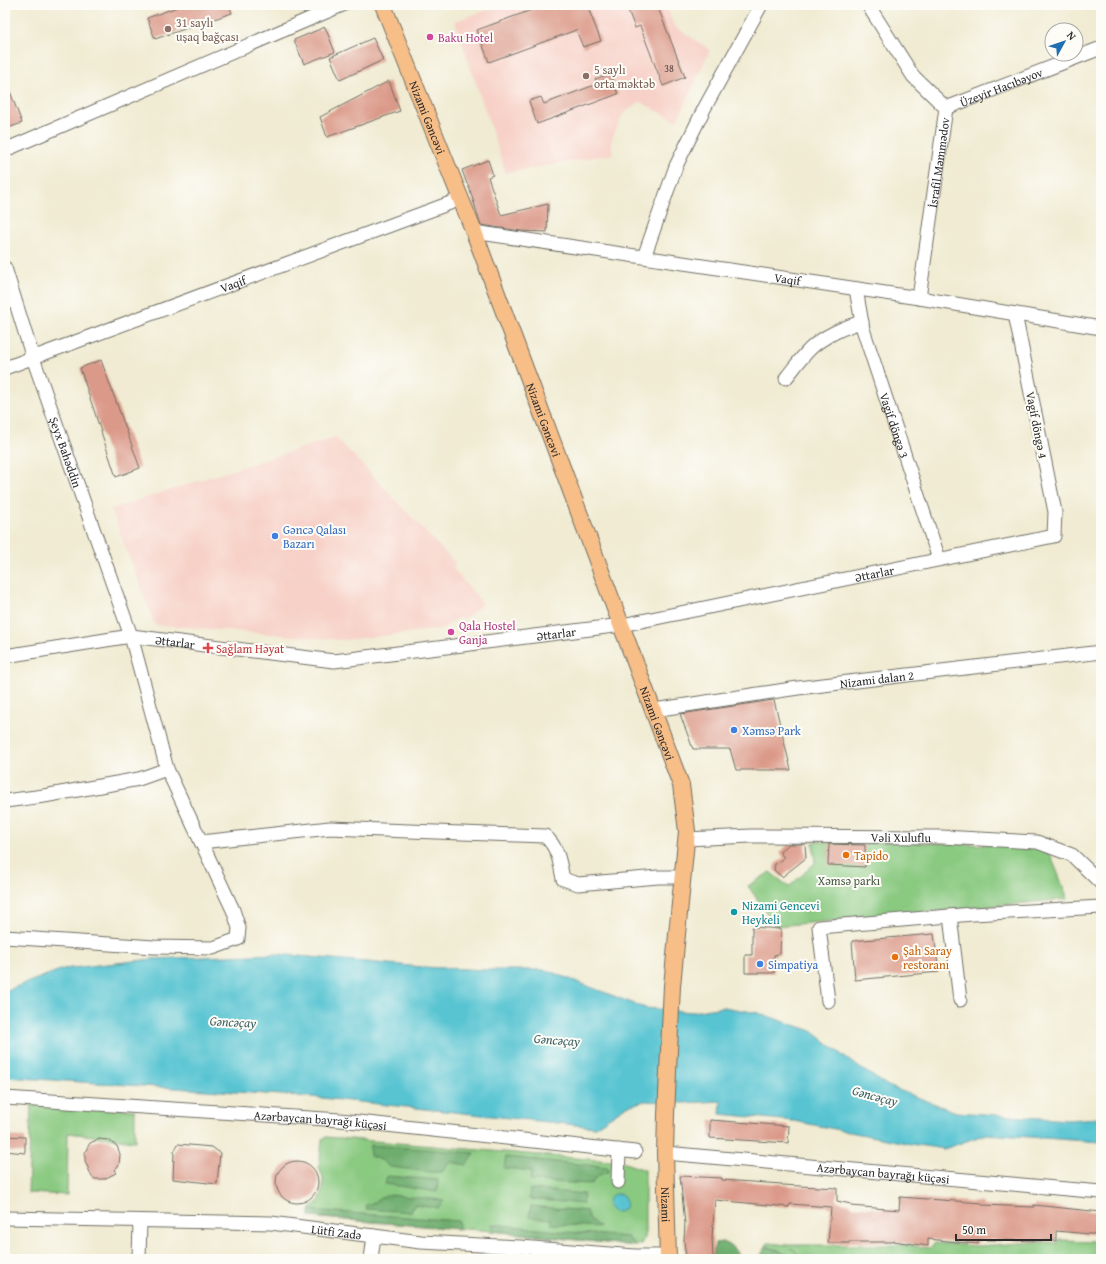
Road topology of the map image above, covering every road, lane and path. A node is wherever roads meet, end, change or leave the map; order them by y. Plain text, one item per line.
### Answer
1 (342, 5) edge
2 (383, 5) edge
3 (761, 5) edge
4 (868, 5) edge
5 (1101, 48) edge
6 (946, 108) junction
7 (5, 150) edge
8 (461, 199) junction
9 (474, 232) junction
10 (644, 258) junction
11 (5, 268) edge
12 (856, 289) junction
13 (919, 298) junction
14 (1015, 314) junction
15 (862, 322) junction
16 (1101, 328) edge
17 (33, 358) junction
18 (5, 368) edge
19 (786, 378) dead end
20 (1054, 536) joint
21 (939, 560) junction
22 (622, 625) junction
23 (131, 636) junction
24 (1101, 652) edge
25 (5, 656) edge
26 (654, 710) junction
27 (167, 769) junction
28 (5, 801) edge
29 (686, 839) junction
30 (201, 842) junction
31 (681, 883) junction
32 (1101, 883) edge
33 (1101, 907) edge
34 (950, 916) junction
35 (5, 937) edge
36 (960, 1000) dead end
37 (828, 1001) dead end
38 (5, 1098) edge
39 (619, 1150) junction
40 (635, 1152) dead end
41 (665, 1153) junction
42 (618, 1182) dead end
43 (1101, 1192) edge
44 (5, 1218) edge
45 (140, 1221) junction
46 (374, 1236) junction
47 (668, 1258) edge
48 (139, 1259) edge
49 (371, 1259) edge

1 - 7 street
2 - 8 main road, Nizami Gəncəvi
3 - 10 street
4 - 6 street, İsrafil Məmmədov
5 - 6 street, Üzeyir Hacıbəyov
6 - 13 street, İsrafil Məmmədov
8 - 9 main road, Nizami Gəncəvi
8 - 17 street, Vaqif
9 - 10 street, Vaqif
9 - 22 main road, Nizami Gəncəvi
10 - 12 street, Vaqif
11 - 17 street, Şeyx Bahəddin
12 - 13 street, Vaqif
12 - 15 street, Vagif döngə 3
13 - 14 street, Vaqif
14 - 16 street, Vaqif
14 - 20 street, Vagif döngə 4
15 - 19 street
15 - 21 street, Vagif döngə 3
17 - 18 street, Vaqif
17 - 23 street, Şeyx Bahəddin
20 - 21 street, Əttarlar
21 - 22 street, Əttarlar
22 - 23 street, Əttarlar
22 - 26 main road, Nizami Gəncəvi
23 - 25 street, Əttarlar
23 - 27 street, Şeyx Bahəddin
24 - 26 street, Nizami dalan 2
26 - 29 main road, Nizami Gəncəvi
27 - 28 street
27 - 30 street, Şeyx Bahəddin
29 - 31 main road, Nizami Gəncəvi
29 - 32 street, Vəli Xuluflu
30 - 31 street
30 - 35 street, Şeyx Bahəddin
31 - 41 main road, Nizami
33 - 34 street
34 - 36 street
34 - 37 street
38 - 39 street, Azərbaycan bayrağı küçəsi
39 - 40 street, Azərbaycan bayrağı küçəsi
39 - 42 street
41 - 43 street, Azərbaycan bayrağı küçəsi
41 - 47 main road, Nizami
44 - 45 street, Lütfi Zadə
45 - 46 street, Lütfi Zadə
45 - 48 street
46 - 47 street, Lütfi Zadə
46 - 49 street

